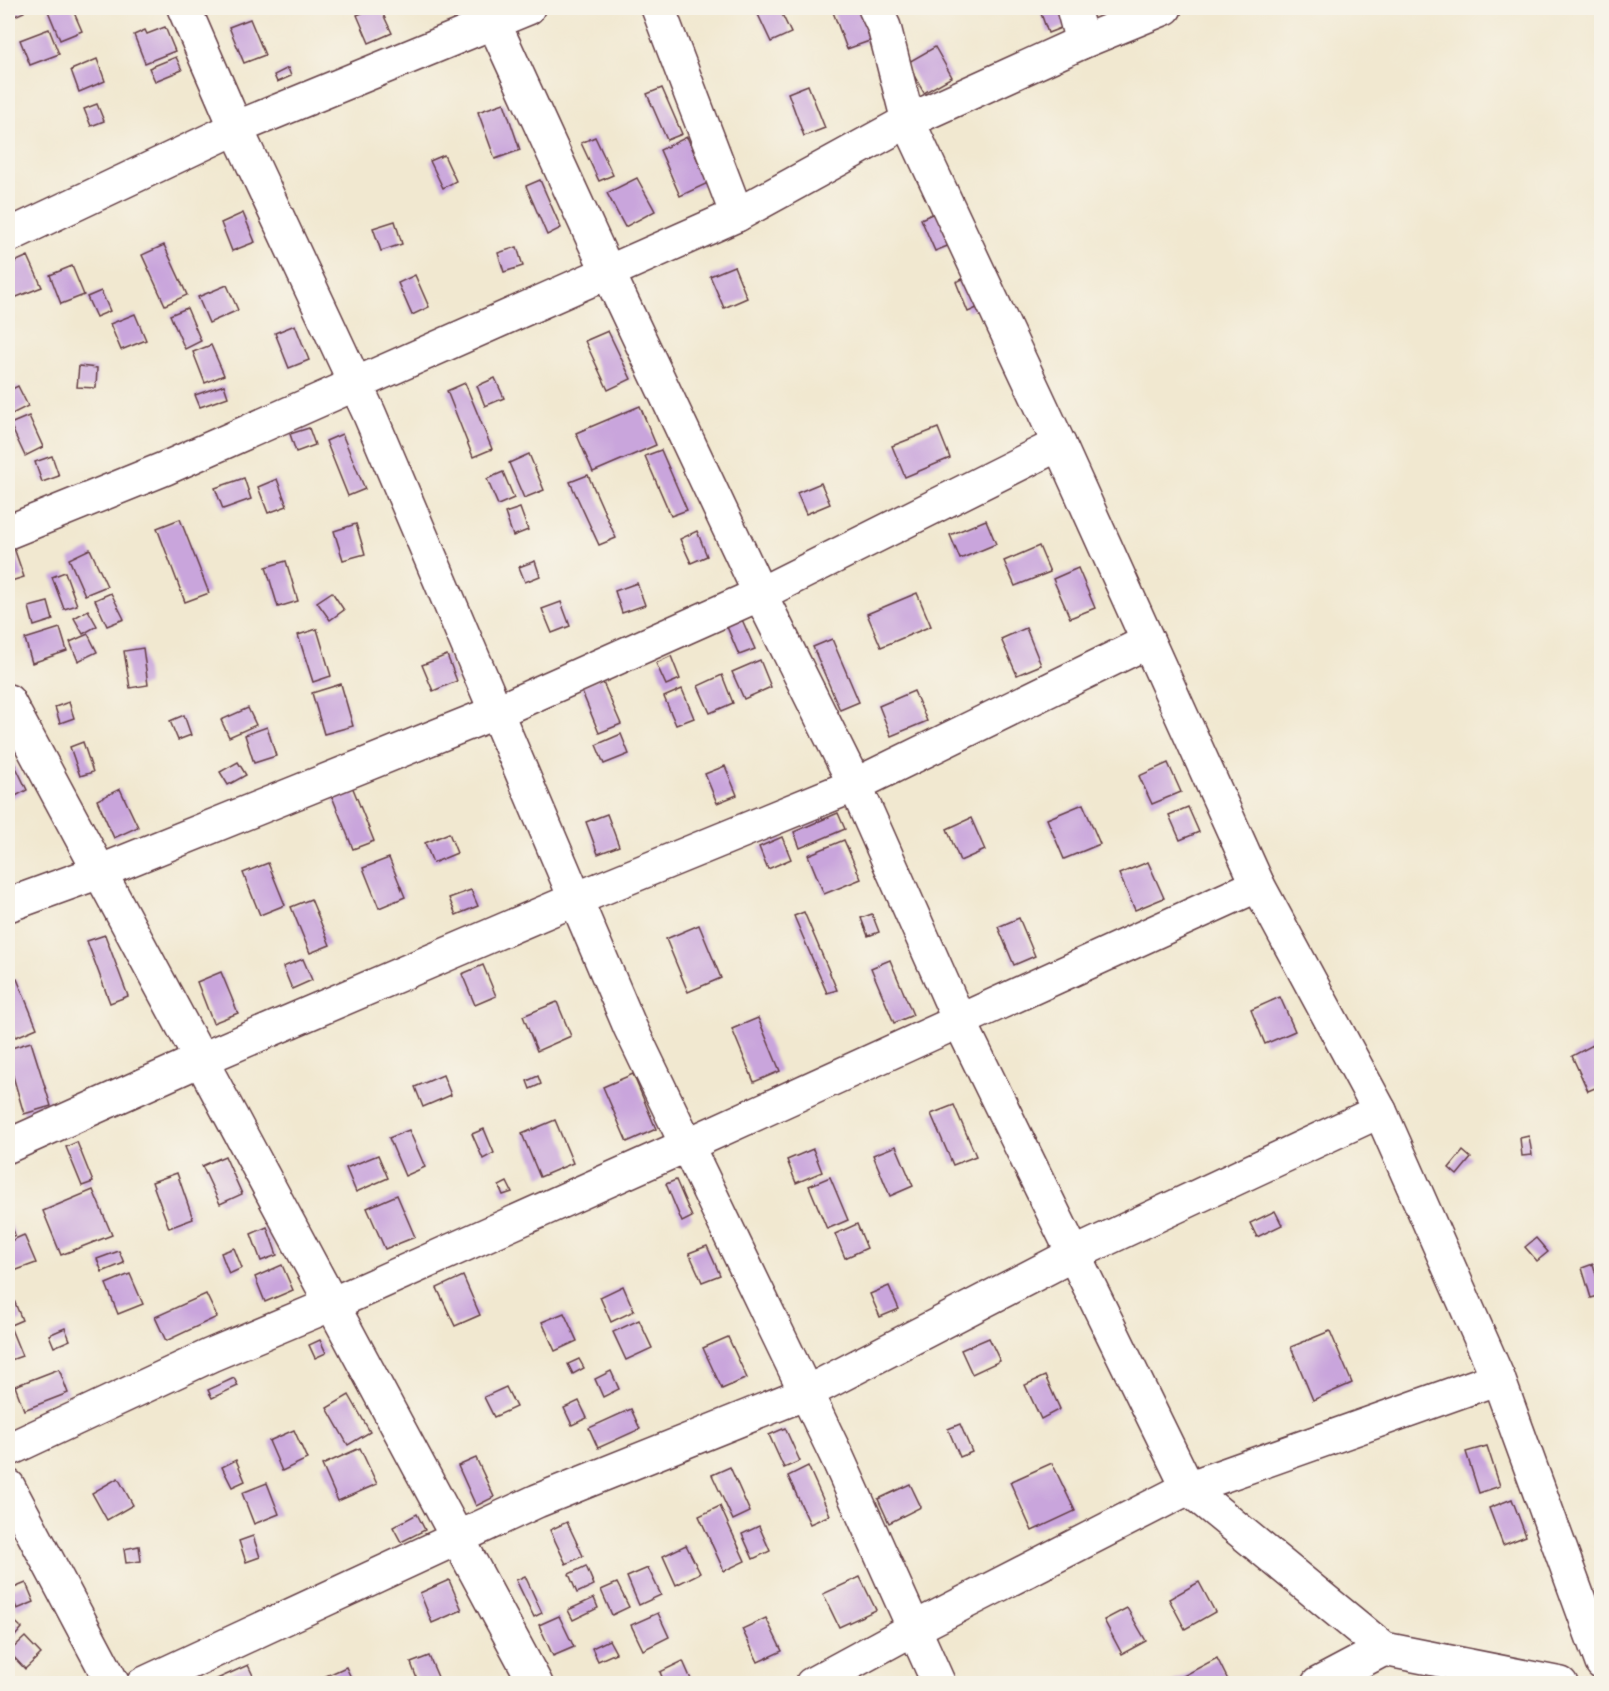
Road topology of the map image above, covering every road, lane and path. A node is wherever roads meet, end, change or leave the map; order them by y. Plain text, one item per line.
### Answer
1 (184, 8) edge
2 (528, 8) edge
3 (658, 8) edge
4 (875, 8) edge
5 (1073, 8) edge
6 (1165, 8) edge
7 (490, 15) edge
8 (1082, 42) junction
9 (908, 121) junction
10 (236, 128) junction
11 (737, 215) junction
12 (8, 236) edge
13 (608, 272) junction
14 (355, 383) junction
15 (1059, 444) junction
16 (8, 532) edge
17 (760, 594) junction
18 (1147, 642) junction
19 (8, 701) edge
20 (496, 712) junction
21 (855, 786) junction
22 (99, 872) junction
23 (1258, 885) junction
24 (576, 899) junction
25 (8, 904) edge
26 (959, 1020) junction
27 (200, 1060) junction
28 (1380, 1111) junction
29 (687, 1144) junction
30 (8, 1146) edge
31 (1074, 1254) junction
32 (332, 1304) junction
33 (1498, 1378) junction
34 (806, 1393) junction
35 (8, 1450) edge
36 (8, 1486) edge
37 (1188, 1488) junction
38 (458, 1538) junction
39 (915, 1628) junction
40 (1384, 1649) junction
41 (1602, 1663) edge
42 (112, 1683) edge
43 (143, 1683) edge
44 (536, 1683) edge
45 (812, 1683) edge
46 (939, 1683) edge
47 (1318, 1683) edge
48 (1561, 1683) edge

1 - 10 street
2 - 7 street
3 - 11 street
4 - 9 street
5 - 8 street
6 - 8 street
7 - 10 street
7 - 13 street
8 - 9 street
9 - 11 street
9 - 15 street
10 - 12 street
10 - 14 street
11 - 13 street
13 - 14 street
13 - 17 street
14 - 16 street
14 - 20 street
15 - 17 street
15 - 18 street
17 - 20 street
17 - 21 street
18 - 21 street
18 - 23 street
19 - 22 street
20 - 22 street
20 - 24 street
21 - 24 street
21 - 26 street
22 - 25 street
22 - 27 street
23 - 26 street
23 - 28 street
24 - 27 street
24 - 29 street
26 - 29 street
26 - 31 street
27 - 30 street
27 - 32 street
28 - 31 street
28 - 33 street
29 - 32 street
29 - 34 street
31 - 34 street
31 - 37 street
32 - 35 street
32 - 38 street
33 - 37 street
33 - 41 street
34 - 38 street
34 - 39 street
36 - 42 street
37 - 39 street
37 - 40 street
38 - 43 street
38 - 44 street
39 - 45 street
39 - 46 street
40 - 47 street
40 - 48 street

